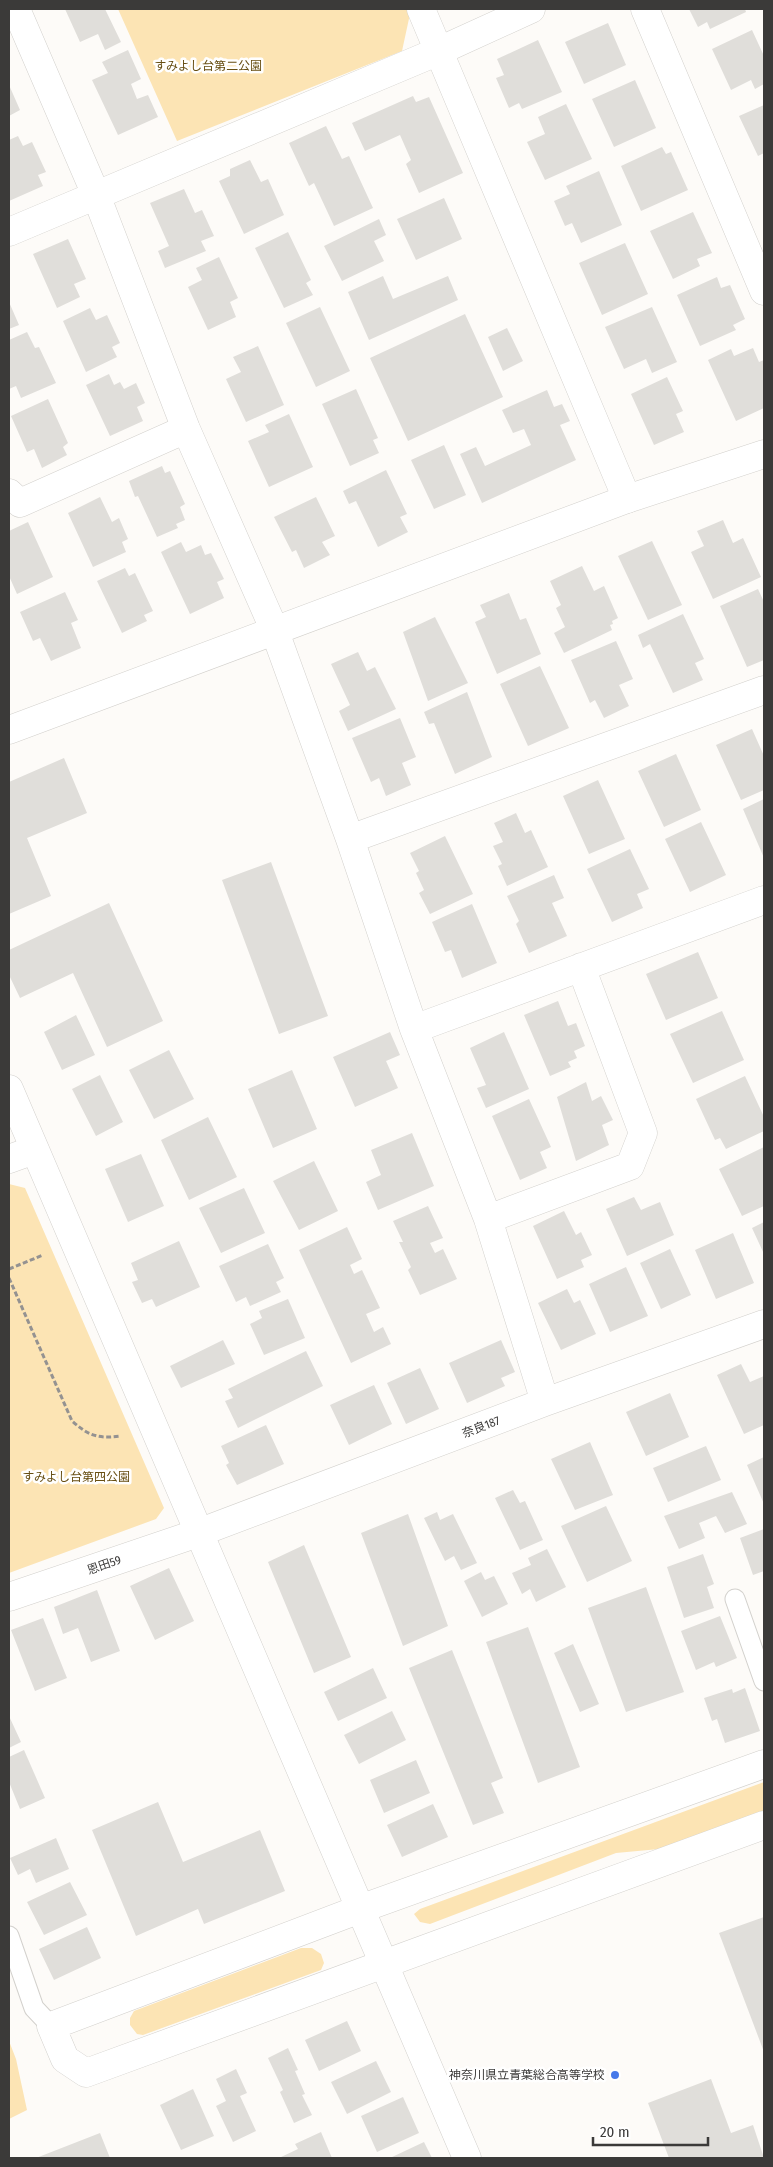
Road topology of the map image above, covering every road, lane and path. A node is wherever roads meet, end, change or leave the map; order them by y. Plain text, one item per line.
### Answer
1 (16, 9) edge
2 (421, 9) edge
3 (531, 9) edge
4 (645, 9) edge
5 (440, 51) junction
6 (96, 195) junction
7 (9, 232) edge
8 (764, 291) edge
9 (186, 429) junction
10 (764, 454) edge
11 (9, 493) edge
12 (628, 499) junction
13 (274, 629) junction
14 (764, 690) edge
15 (9, 730) edge
16 (350, 839) junction
17 (764, 900) edge
18 (581, 967) junction
19 (414, 1029) junction
20 (9, 1089) edge
21 (34, 1150) junction
22 (9, 1159) edge
23 (488, 1219) junction
24 (51, 1251) dead end
25 (9, 1269) edge
26 (9, 1278) edge
27 (764, 1324) edge
28 (546, 1402) junction
29 (129, 1433) dead end
30 (198, 1533) junction
31 (9, 1597) edge
32 (736, 1599) dead end
33 (756, 1633) edge
34 (764, 1681) edge
35 (764, 1764) edge
36 (764, 1825) edge
37 (360, 1909) junction
38 (9, 1936) edge
39 (384, 1964) junction
40 (51, 2026) junction
41 (467, 2158) edge

1 - 6 street
2 - 5 street
3 - 5 street
4 - 8 street
5 - 6 street
5 - 12 street
6 - 7 street
6 - 9 street
9 - 11 street
9 - 13 street
10 - 12 street
12 - 13 street
13 - 15 street
13 - 16 street
14 - 16 street
16 - 19 street
17 - 18 street
18 - 19 street
18 - 23 street
19 - 23 street
20 - 21 street
21 - 22 street
21 - 30 street
23 - 28 street
24 - 25 path
26 - 29 path
27 - 28 street, 奈良187
28 - 30 street, 奈良187
30 - 31 street, 恩田59
30 - 37 street
32 - 33 lane
33 - 34 lane
35 - 37 street
36 - 39 street
37 - 39 street
37 - 40 street
38 - 40 lane
39 - 40 street
39 - 41 street

